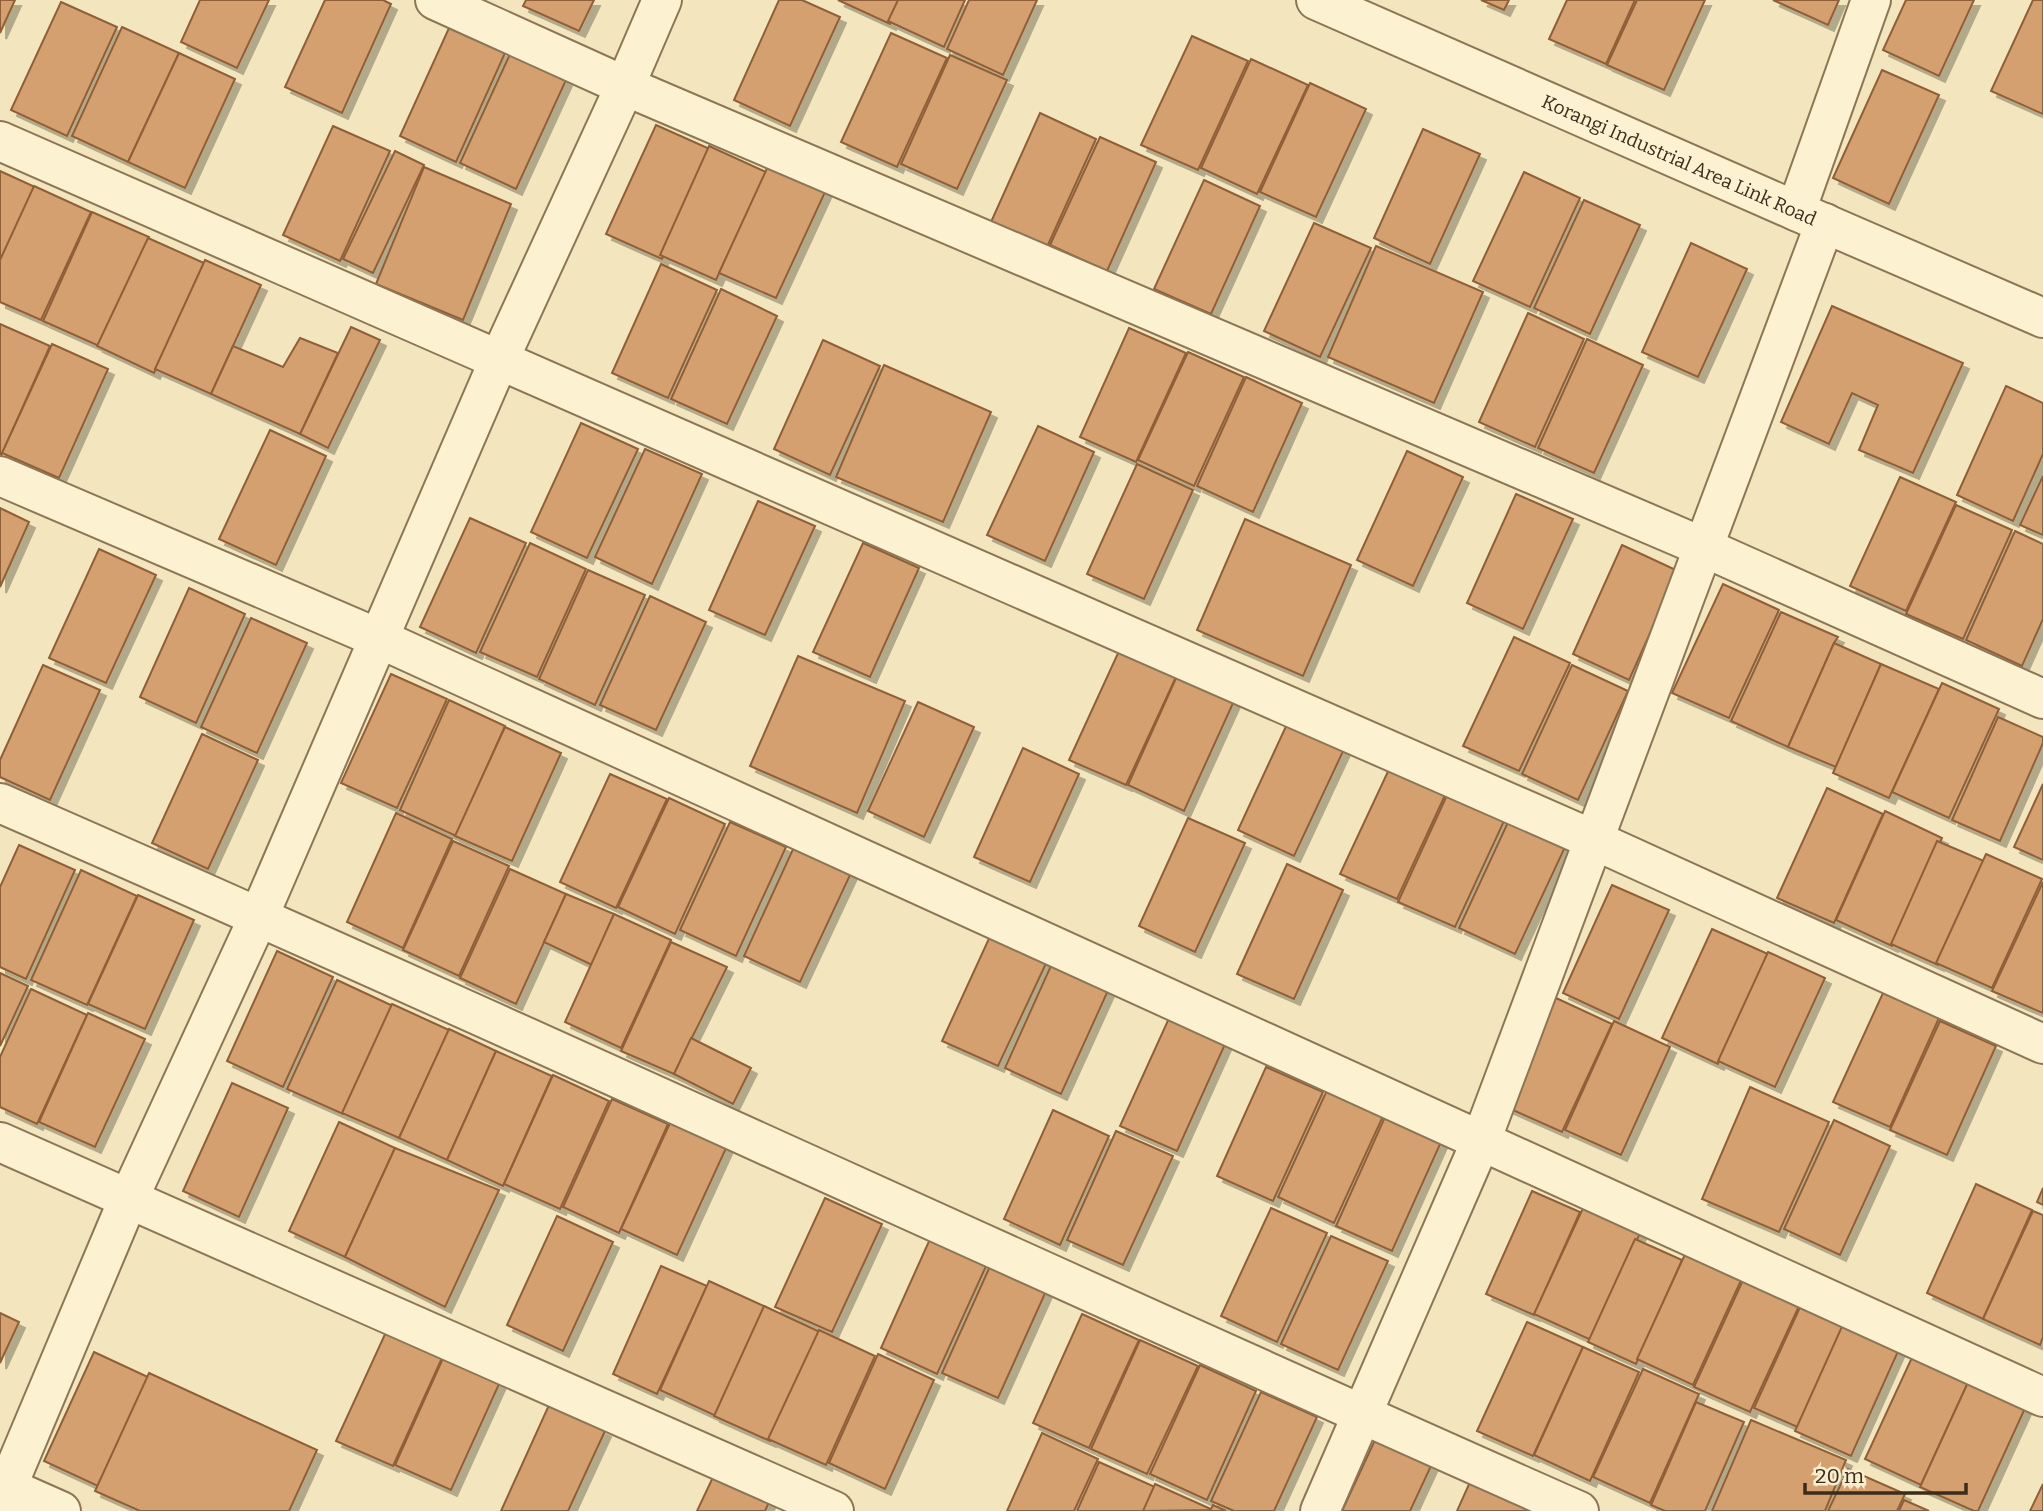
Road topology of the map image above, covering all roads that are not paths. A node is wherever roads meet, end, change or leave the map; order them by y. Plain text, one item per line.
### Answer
1 (435, 0) edge
2 (662, 0) edge
3 (1316, 0) edge
4 (1871, 0) edge
5 (625, 86) junction
6 (0, 141) edge
7 (1810, 217) junction
8 (2043, 318) edge
9 (499, 360) junction
10 (0, 476) edge
11 (1703, 547) junction
12 (380, 639) junction
13 (2043, 699) edge
14 (0, 803) edge
15 (1594, 840) junction
16 (259, 916) junction
17 (2043, 1044) edge
18 (1481, 1141) junction
19 (0, 1142) edge
20 (128, 1200) junction
21 (2043, 1397) edge
22 (1363, 1415) junction
23 (3, 1492) edge
24 (61, 1511) edge
25 (834, 1511) edge
26 (1320, 1511) edge
27 (1579, 1511) edge

1 - 5 street
2 - 5 street
3 - 7 street, Korangi Industrial Area Link Road
4 - 7 street
5 - 9 street
5 - 11 street
6 - 9 street
7 - 8 street, Korangi Industrial Area Link Road
7 - 11 street
9 - 12 street
9 - 15 street
10 - 12 street
11 - 13 street
11 - 15 street
12 - 16 street
12 - 18 street
14 - 16 street
15 - 17 street
15 - 18 street
16 - 20 street
16 - 22 street
18 - 21 street
18 - 22 street
19 - 20 street
20 - 23 street
20 - 25 street
22 - 26 street
22 - 27 street
23 - 24 street

